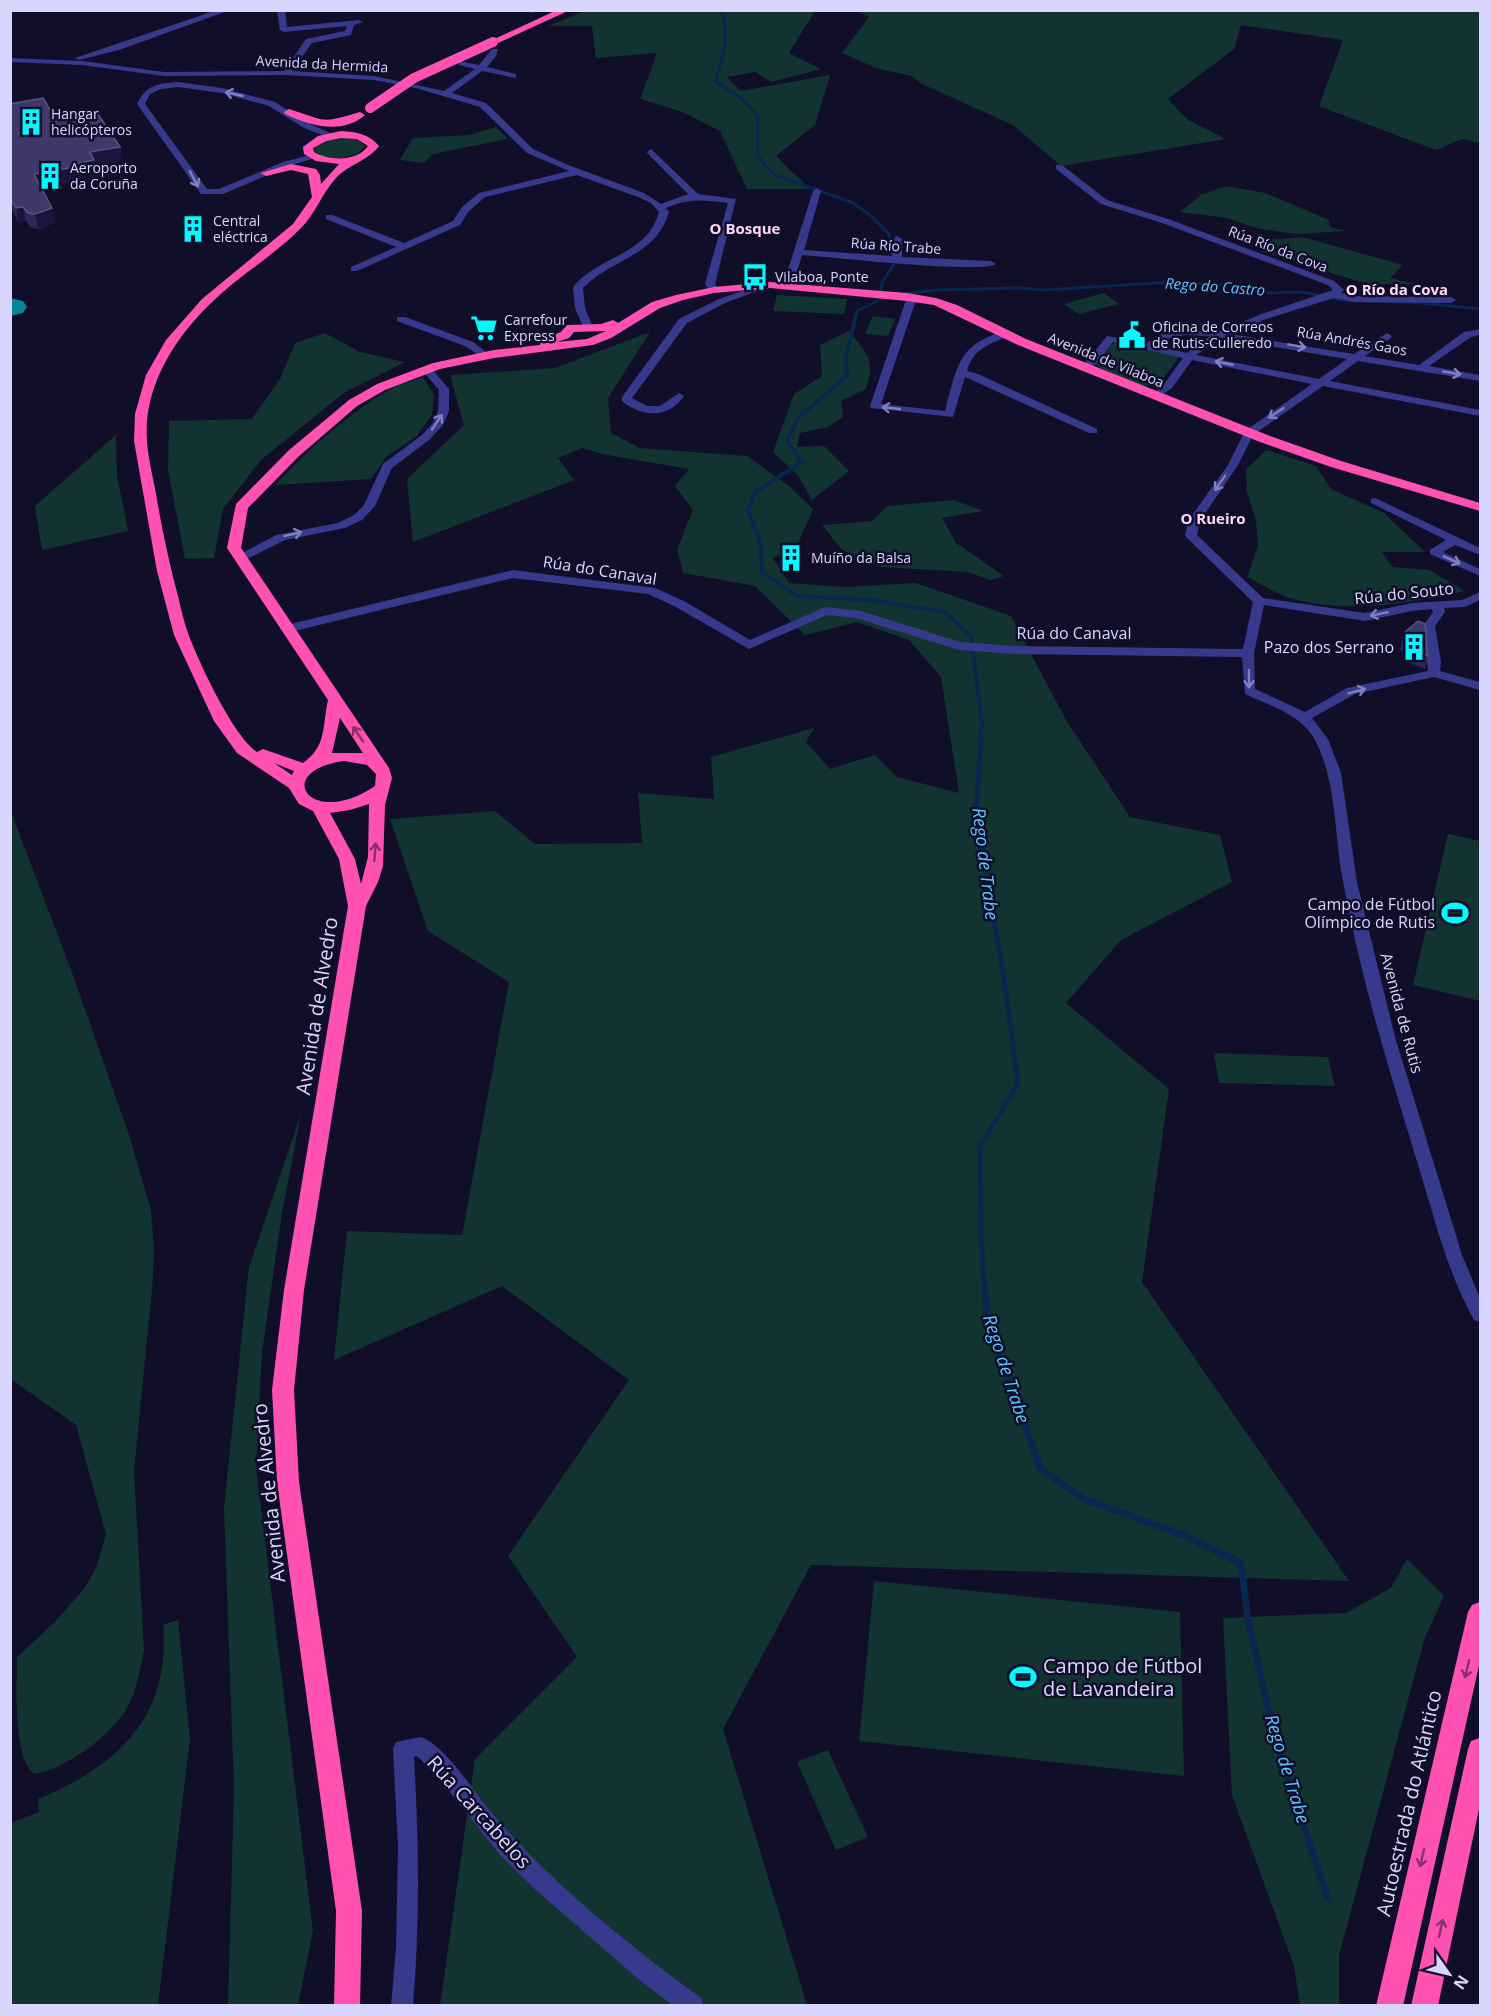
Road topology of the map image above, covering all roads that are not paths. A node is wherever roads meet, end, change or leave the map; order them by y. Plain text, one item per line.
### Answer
1 (227, 10) edge
2 (281, 10) edge
3 (566, 10) edge
4 (495, 51) dead end
5 (10, 60) edge
6 (66, 62) junction
7 (462, 63) dead end
8 (481, 67) junction
9 (286, 74) junction
10 (513, 76) dead end
11 (447, 93) junction
12 (289, 112) junction
13 (358, 118) junction
14 (335, 136) junction
15 (367, 139) junction
16 (651, 152) dead end
17 (316, 158) junction
18 (355, 159) junction
19 (1059, 167) dead end
20 (577, 172) junction
21 (266, 173) junction
22 (817, 191) dead end
23 (695, 196) junction
24 (317, 197) junction
25 (661, 207) junction
26 (329, 217) dead end
27 (897, 238) dead end
28 (402, 246) junction
29 (798, 252) junction
30 (897, 259) junction
31 (992, 264) dead end
32 (354, 268) dead end
33 (770, 285) junction
34 (788, 285) junction
35 (708, 291) junction
36 (1334, 295) junction
37 (909, 297) junction
38 (1451, 300) dead end
39 (656, 305) junction
40 (705, 309) junction
41 (401, 319) dead end
42 (637, 322) junction
43 (586, 332) junction
44 (1480, 332) edge
45 (1005, 334) junction
46 (1219, 334) junction
47 (1387, 336) dead end
48 (1150, 346) junction
49 (484, 354) junction
50 (1189, 355) junction
51 (515, 357) junction
52 (1359, 357) junction
53 (432, 367) junction
54 (1084, 367) junction
55 (1423, 368) junction
56 (962, 373) junction
57 (1480, 378) edge
58 (1322, 383) junction
59 (679, 396) dead end
60 (1156, 396) junction
61 (1480, 413) edge
62 (1093, 431) dead end
63 (1249, 433) junction
64 (1375, 501) dead end
65 (1480, 507) edge
66 (1455, 540) junction
67 (1480, 552) edge
68 (241, 558) junction
69 (1480, 573) edge
70 (1480, 595) edge
71 (1259, 601) junction
72 (1437, 604) junction
73 (286, 629) junction
74 (1248, 653) junction
75 (1434, 673) junction
76 (1480, 686) edge
77 (335, 700) junction
78 (1305, 717) junction
79 (222, 721) junction
80 (311, 765) junction
81 (381, 768) junction
82 (296, 785) junction
83 (380, 790) junction
84 (318, 806) junction
85 (357, 906) junction
86 (1480, 1315) edge
87 (1480, 1612) edge
88 (1480, 1749) edge
89 (347, 2006) edge
90 (402, 2006) edge
91 (693, 2006) edge
92 (1389, 2006) edge
93 (1424, 2006) edge

1 - 6 street
2 - 9 street
3 - 13 highway, bridge
4 - 8 street
5 - 6 street, Avenida da Hermida
6 - 9 street, Avenida da Hermida
7 - 8 street
8 - 10 street
8 - 11 street
9 - 11 street, Avenida da Hermida
11 - 20 street, Avenida da Hermida
12 - 13 highway
12 - 14 street
12 -> 21 street
13 - 14 highway
13 - 15 highway
14 - 15 highway
14 - 17 highway
15 - 18 highway
16 - 23 street
17 - 18 highway
17 - 21 street
17 - 24 highway
18 - 24 highway
19 - 36 street, Rúa Río da Cova
20 - 25 street, Avenida da Hermida
20 - 28 street
21 - 24 highway
22 - 29 street
23 - 25 street
23 - 35 street
24 - 79 highway
25 - 43 street
26 - 28 street
27 - 30 street
28 - 32 street
29 - 30 street, Rúa Río Trabe
29 - 34 street
30 - 31 street, Rúa Río Trabe
33 - 34 highway, Avenida de Vilaboa
33 - 35 highway, Avenida de Vilaboa
33 - 40 street
34 - 37 highway, Avenida de Vilaboa
35 - 39 highway, Avenida de Vilaboa
35 - 40 street
36 - 38 street
36 - 46 street, Rúa Río da Cova
37 - 45 highway, Avenida de Vilaboa
56 -> 37 street
39 - 42 highway
39 - 43 highway
40 - 59 street
41 - 49 street
42 - 43 highway
42 - 51 highway
43 - 49 highway
43 - 51 highway
43 - 53 highway
44 - 55 street
45 - 54 highway, Avenida de Vilaboa
45 - 56 street
46 - 48 street
46 - 50 street, Rúa Río da Cova
46 -> 52 street, Rúa Andrés Gaos
47 - 52 street
48 - 50 street
48 - 54 street
49 - 53 highway
58 -> 50 street
50 - 60 street
51 - 53 highway
52 - 55 street, Rúa Andrés Gaos
52 - 58 street
53 - 68 highway
68 -> 53 street
54 - 60 highway, Avenida de Vilaboa
55 -> 57 street, Rúa Andrés Gaos
56 - 62 street
58 - 61 street
58 -> 63 street
60 - 63 highway, Avenida de Vilaboa
63 - 65 highway, Avenida de Vilaboa
63 -> 71 street
64 - 66 street
66 - 67 street
66 -> 69 street
68 - 73 highway
70 - 72 street, Rúa do Souto
72 -> 71 street, Rúa do Souto
71 - 74 street
72 - 75 street
73 - 74 street, Rúa do Canaval
73 - 77 highway
74 -> 78 street
75 - 76 street
78 -> 75 street
77 - 80 highway
81 -> 77 highway
78 - 86 street, Avenida de Rutis
79 - 80 highway
79 - 82 highway
80 - 81 highway
80 - 82 highway
81 - 83 highway
82 - 84 highway
83 - 84 highway
85 -> 83 highway, Avenida de Alvedro
84 - 85 highway, Avenida de Alvedro
85 - 89 highway, Avenida de Alvedro
87 -> 92 highway, Autoestrada do Atlántico
93 -> 88 highway
90 - 91 street, Rúa Carcabelos

